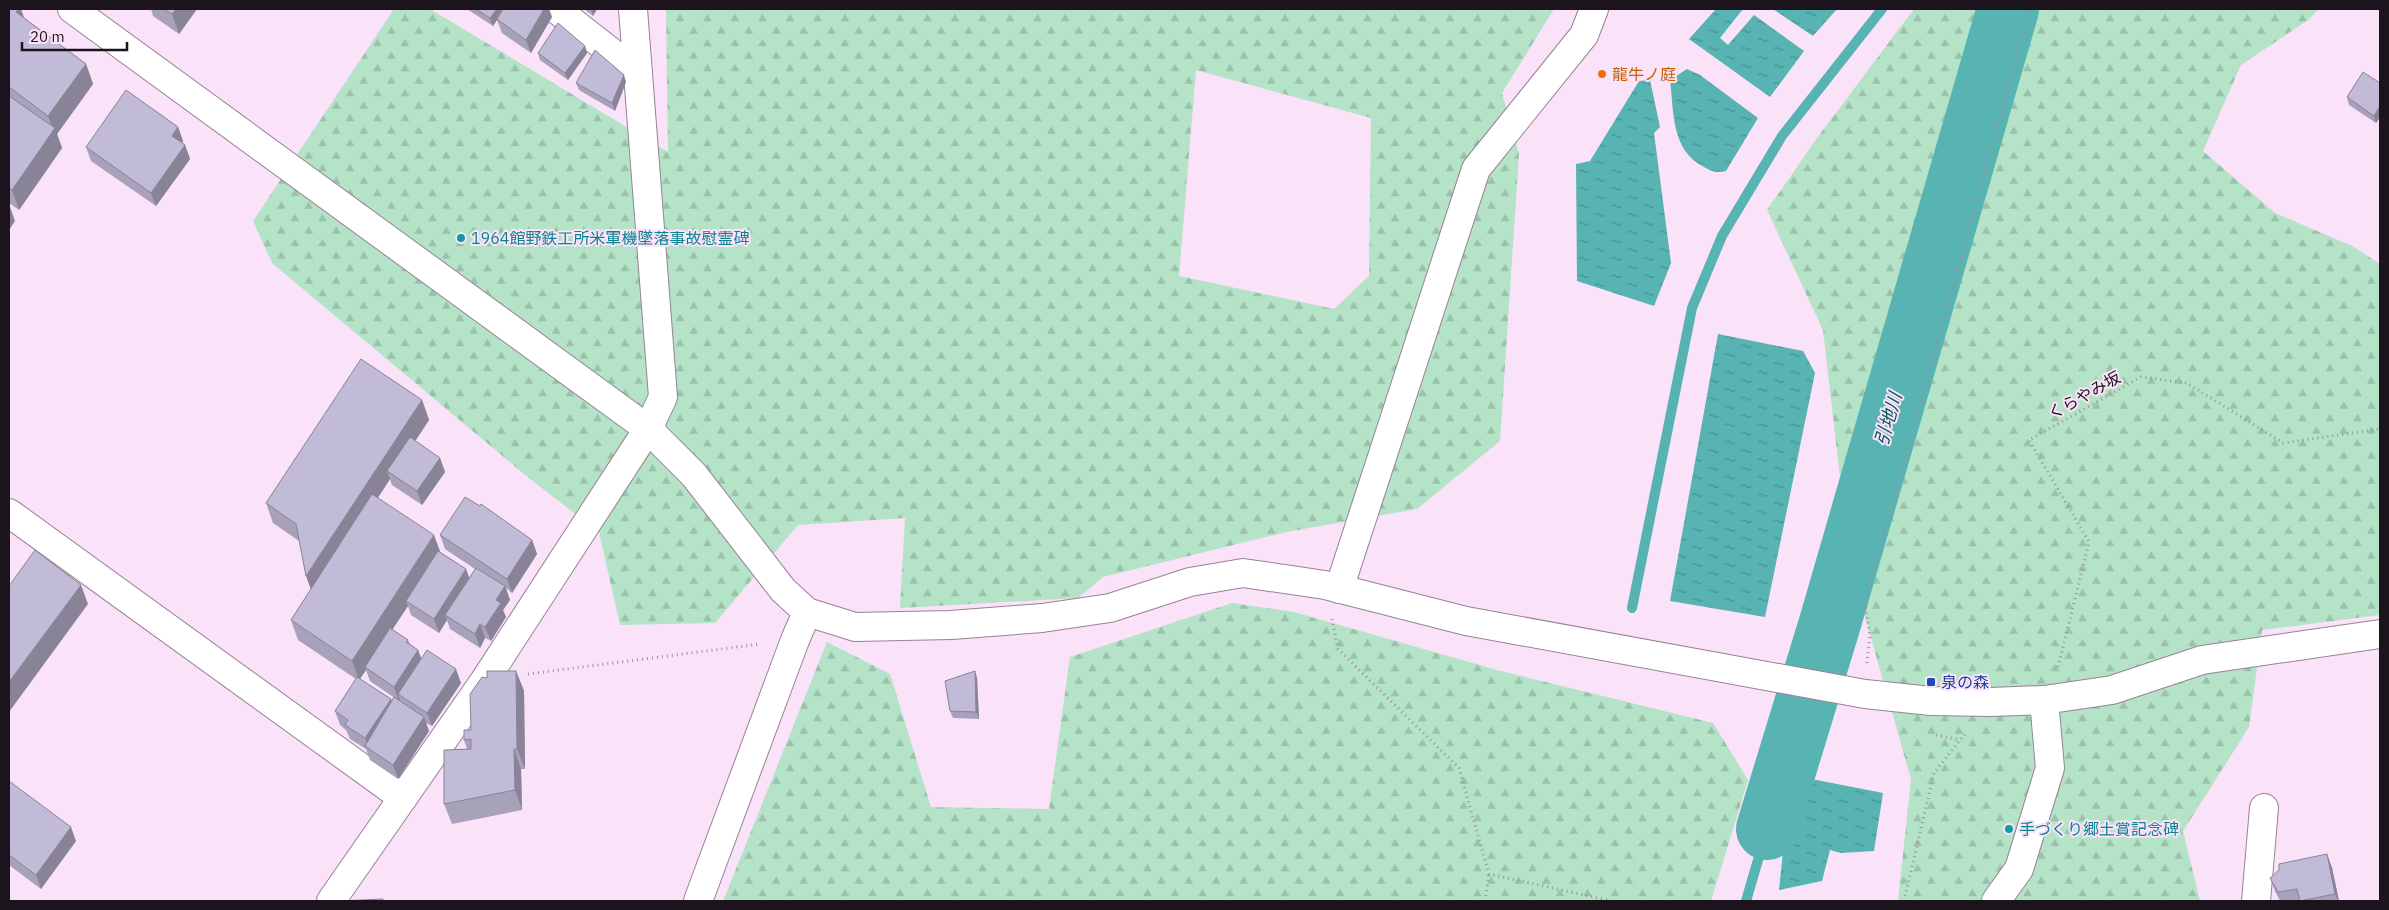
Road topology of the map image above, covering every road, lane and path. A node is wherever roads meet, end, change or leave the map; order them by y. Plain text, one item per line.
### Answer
1 (72, 9) edge
2 (556, 9) edge
3 (633, 9) edge
4 (1594, 9) edge
5 (2030, 9) edge
6 (638, 73) junction
7 (2380, 428) edge
8 (648, 429) junction
9 (9, 513) edge
10 (1332, 587) junction
11 (808, 612) junction
12 (2380, 634) edge
13 (795, 640) junction
14 (2058, 666) dead end
15 (1866, 669) dead end
16 (485, 680) junction
17 (2044, 700) junction
18 (1991, 702) junction
19 (403, 798) junction
20 (2264, 808) dead end
21 (1488, 874) junction
22 (331, 901) edge
23 (698, 901) edge
24 (1485, 901) edge
25 (1611, 901) edge
26 (1904, 901) edge
27 (1996, 901) edge
28 (2256, 901) edge

1 - 8 street
2 - 6 street
3 - 6 street
4 - 10 street
5 - 15 path
6 - 8 street
7 - 14 path, くらやみ坂
8 - 11 street
8 - 16 street
9 - 19 street
10 - 11 street
10 - 18 street
10 - 21 path
11 - 13 street
12 - 17 street
13 - 16 path
13 - 23 street
16 - 19 street
17 - 18 street
17 - 27 street
18 - 26 path
19 - 22 street
20 - 28 street
21 - 24 path
21 - 25 path

